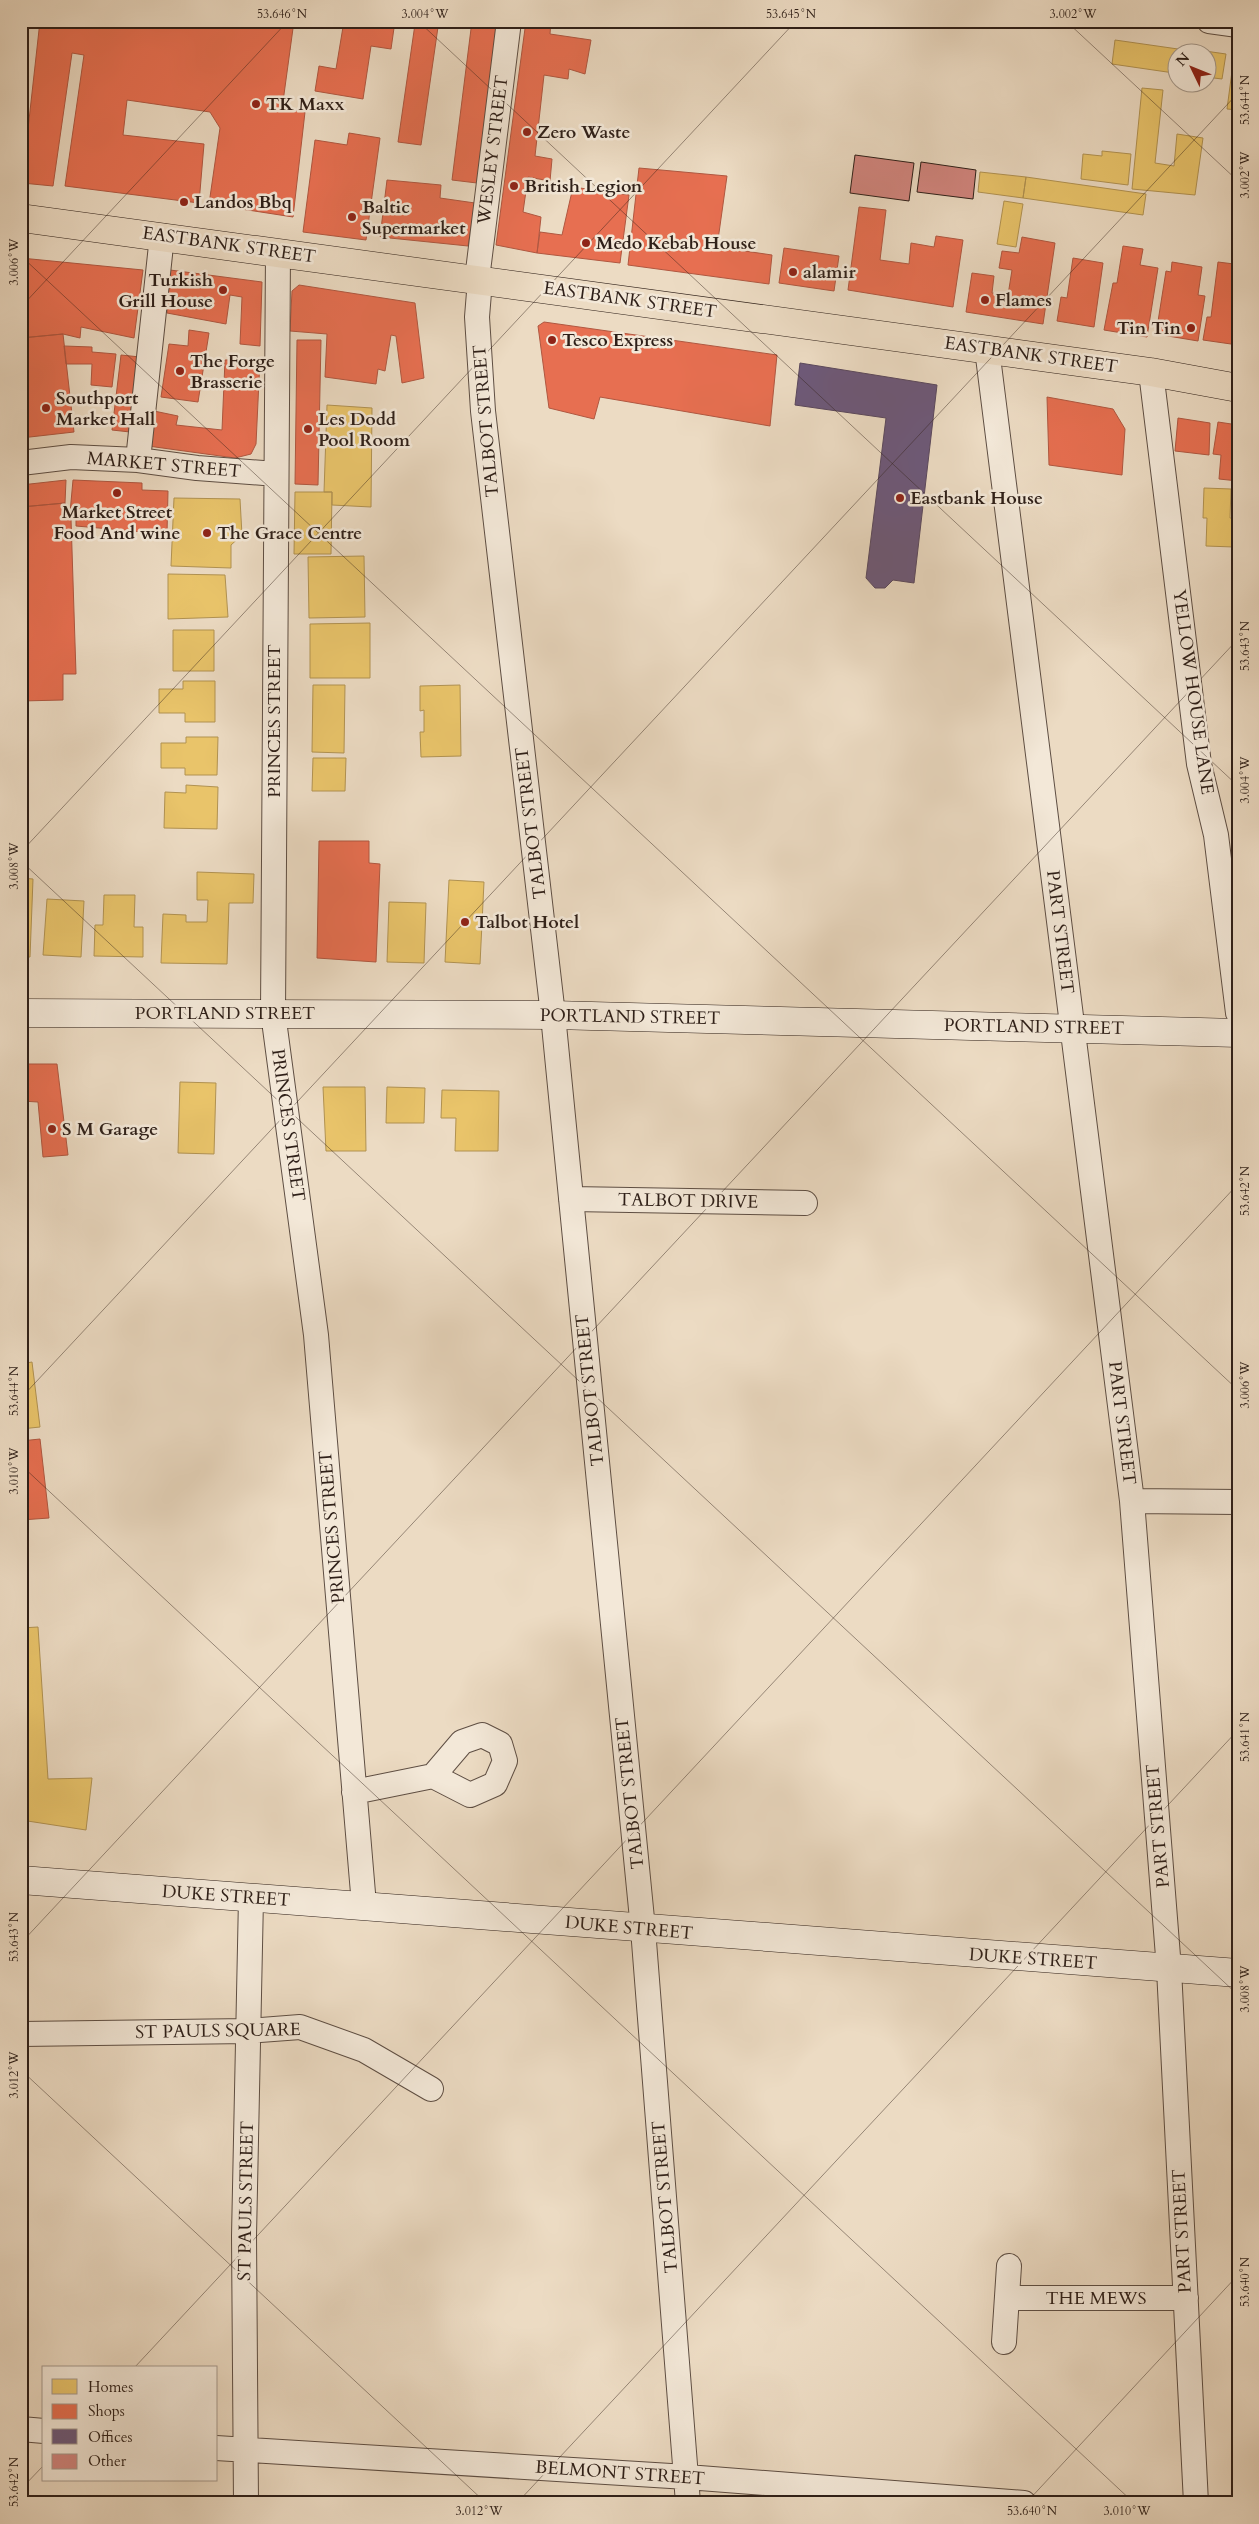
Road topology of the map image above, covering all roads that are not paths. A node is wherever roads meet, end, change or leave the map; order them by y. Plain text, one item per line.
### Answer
1 (510, 21) edge
2 (1209, 21) edge
3 (1238, 25) edge
4 (21, 218) edge
5 (162, 236) junction
6 (278, 252) junction
7 (478, 279) junction
8 (987, 349) junction
9 (1151, 372) junction
10 (1238, 388) edge
11 (138, 460) junction
12 (21, 463) edge
13 (276, 474) junction
14 (21, 1013) edge
15 (273, 1013) junction
16 (1238, 1013) edge
17 (553, 1015) junction
18 (1072, 1028) junction
19 (1238, 1033) edge
20 (571, 1200) junction
21 (805, 1203) dead end
22 (1132, 1500) junction
23 (1238, 1502) edge
24 (433, 1776) dead end
25 (354, 1792) junction
26 (21, 1880) edge
27 (250, 1898) junction
28 (364, 1905) junction
29 (643, 1929) junction
30 (1169, 1969) junction
31 (1238, 1974) edge
32 (248, 2031) junction
33 (21, 2034) edge
34 (431, 2089) dead end
35 (1009, 2266) dead end
36 (1007, 2298) junction
37 (1186, 2298) junction
38 (1004, 2342) dead end
39 (21, 2429) edge
40 (42, 2431) edge
41 (218, 2448) edge
42 (246, 2450) junction
43 (687, 2477) junction
44 (246, 2503) edge
45 (688, 2503) edge
46 (1024, 2503) edge
47 (1196, 2503) edge

1 - 7 street, WESLEY STREET
2 - 3 street
4 - 5 highway, EASTBANK STREET
5 - 6 highway, EASTBANK STREET
5 - 11 street
6 - 7 highway, EASTBANK STREET
6 - 13 street, PRINCES STREET
7 - 8 highway, EASTBANK STREET
7 - 17 street, TALBOT STREET
8 - 9 highway, EASTBANK STREET
8 - 18 street, PART STREET
9 - 10 highway, EASTBANK STREET
9 - 16 street, YELLOW HOUSE LANE
11 - 12 street, MARKET STREET
11 - 13 street, MARKET STREET
13 - 15 street, PRINCES STREET
14 - 15 street, PORTLAND STREET
15 - 17 street, PORTLAND STREET
15 - 25 street, PRINCES STREET
17 - 18 street, PORTLAND STREET
17 - 20 street, TALBOT STREET
18 - 19 street, PORTLAND STREET
18 - 22 street, PART STREET
20 - 21 street, TALBOT DRIVE
20 - 29 street, TALBOT STREET
22 - 23 street
22 - 30 street, PART STREET
24 - 25 street
25 - 28 street, PRINCES STREET
26 - 27 street, DUKE STREET
27 - 28 street, DUKE STREET
27 - 32 street, ST PAULS STREET
28 - 29 street, DUKE STREET
29 - 30 street, DUKE STREET
29 - 43 street, TALBOT STREET
30 - 31 street, DUKE STREET
30 - 37 street, PART STREET
32 - 33 street, ST PAULS SQUARE
32 - 34 street, ST PAULS SQUARE
32 - 42 street, ST PAULS STREET
35 - 36 street
36 - 37 street, THE MEWS
36 - 38 street
37 - 47 street, PART STREET
39 - 40 street
41 - 42 street, BELMONT STREET
42 - 43 street, BELMONT STREET
42 - 44 street, ST PAULS STREET
43 - 45 street, TALBOT STREET
43 - 46 street, BELMONT STREET

